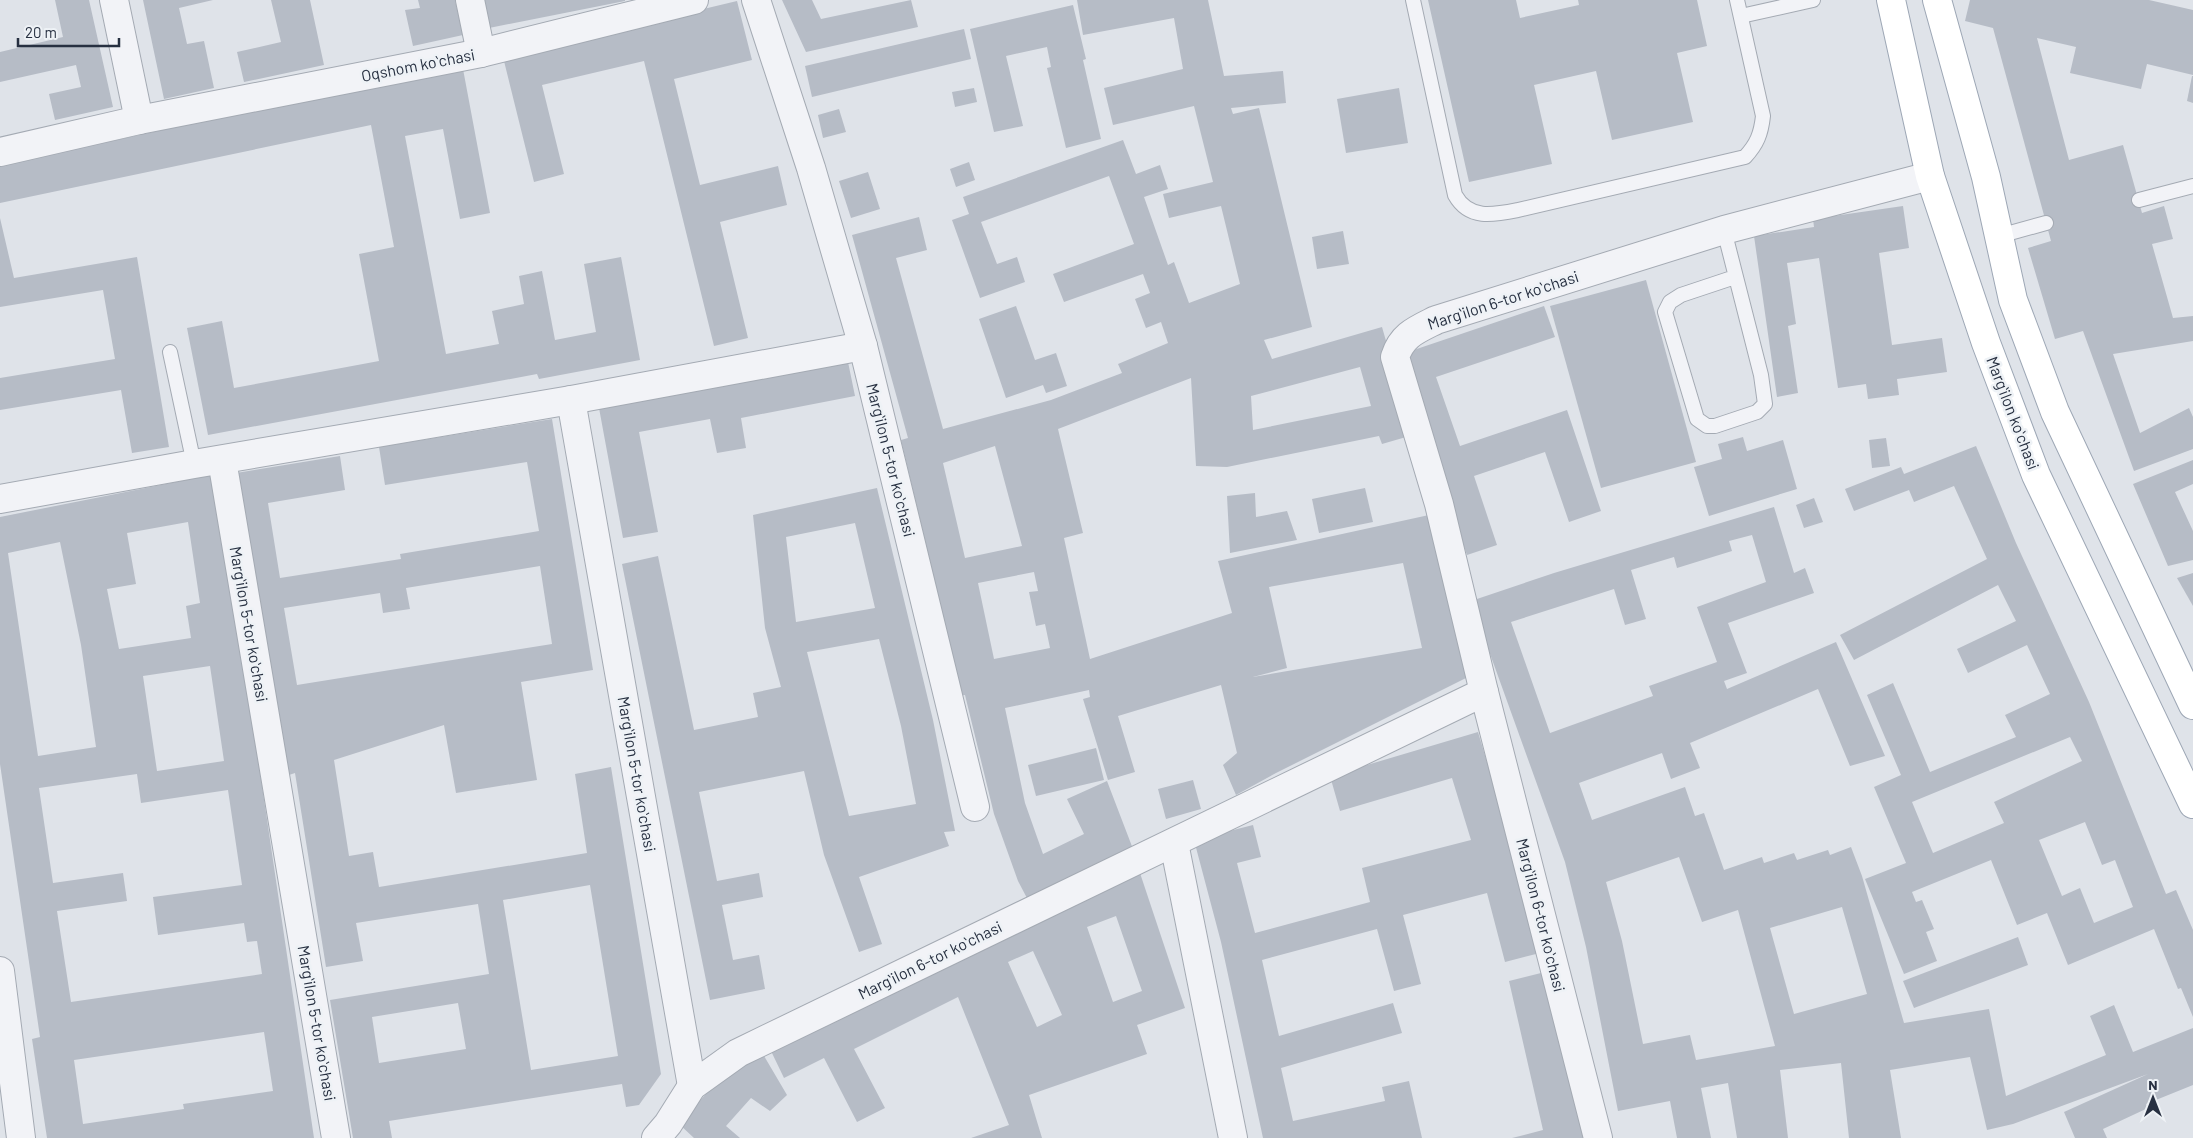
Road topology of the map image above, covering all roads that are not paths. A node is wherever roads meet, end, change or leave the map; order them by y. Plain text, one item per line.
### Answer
1 (114, 0) edge
2 (470, 0) edge
3 (694, 0) edge
4 (756, 0) edge
5 (1413, 0) edge
6 (1737, 0) edge
7 (1813, 0) edge
8 (1891, 0) edge
9 (1937, 0) edge
10 (1741, 16) junction
11 (481, 53) junction
12 (139, 120) junction
13 (0, 152) edge
14 (1930, 176) junction
15 (2193, 186) edge
16 (2139, 200) dead end
17 (2046, 223) dead end
18 (1724, 230) junction
19 (1999, 236) junction
20 (1736, 277) junction
21 (863, 346) junction
22 (170, 352) dead end
23 (571, 400) junction
24 (222, 460) junction
25 (194, 464) junction
26 (0, 500) edge
27 (1484, 692) junction
28 (2193, 705) edge
29 (2193, 804) edge
30 (975, 807) dead end
31 (1174, 843) junction
32 (0, 971) edge
33 (4, 1041) edge
34 (692, 1086) junction
35 (669, 1133) edge
36 (21, 1138) edge
37 (336, 1138) edge
38 (1233, 1138) edge
39 (1598, 1138) edge

1 - 12 street
2 - 11 street
3 - 11 street, Oqshom koʻchasi
4 - 21 street, Margʻilon 5-tor koʻchasi
5 - 10 lane
6 - 10 lane
7 - 10 lane
8 - 14 main road, Margʻilon koʻchasi
9 - 19 main road
11 - 12 street, Oqshom koʻchasi
12 - 13 street, Oqshom koʻchasi
14 - 18 street, Margʻilon 6-tor koʻchasi
14 - 29 main road, Margʻilon koʻchasi
15 - 16 lane
17 - 19 lane
18 - 20 lane
18 - 27 street, Margʻilon 6-tor koʻchasi
19 - 28 main road
20 - 20 lane
21 - 23 street
21 - 30 street, Margʻilon 5-tor koʻchasi
22 - 25 lane
23 - 24 street
23 - 34 street, Margʻilon 5-tor koʻchasi
24 - 25 street
24 - 37 street, Margʻilon 5-tor koʻchasi
25 - 26 street
27 - 31 street, Margʻilon 6-tor koʻchasi
27 - 39 street, Margʻilon 6-tor koʻchasi
31 - 34 street, Margʻilon 6-tor koʻchasi
31 - 38 street
32 - 33 street
33 - 36 street
34 - 35 street

